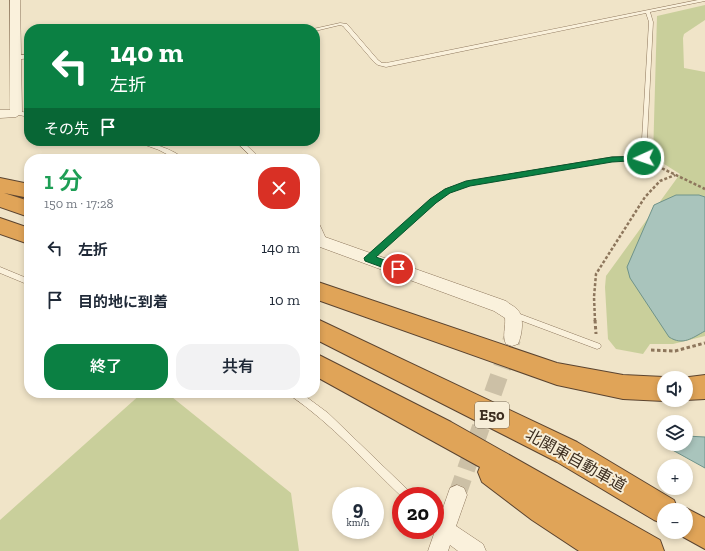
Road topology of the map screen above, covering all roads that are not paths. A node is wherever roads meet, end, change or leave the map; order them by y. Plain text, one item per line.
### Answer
1 (15, 0) edge
2 (705, 0) edge
3 (648, 12) junction
4 (320, 29) edge
5 (24, 57) edge
6 (16, 58) junction
7 (16, 113) junction
8 (0, 114) edge
9 (24, 114) edge
10 (153, 146) edge
11 (244, 146) edge
12 (172, 154) edge
13 (252, 154) edge
14 (0, 185) edge
15 (24, 190) edge
16 (0, 199) edge
17 (24, 207) edge
18 (0, 226) edge
19 (24, 234) edge
20 (320, 241) edge
21 (368, 258) junction
22 (0, 270) edge
23 (24, 280) edge
24 (320, 292) edge
25 (512, 314) junction
26 (320, 330) edge
27 (512, 339) tunnel mouth
28 (597, 346) road end
29 (320, 367) edge
30 (705, 387) edge
31 (693, 388) edge
32 (657, 389) edge
33 (302, 398) edge
34 (418, 418) junction
35 (398, 487) edge
36 (457, 495) tunnel mouth
37 (657, 506) edge
38 (444, 518) edge
39 (693, 527) edge
40 (444, 528) edge
41 (705, 534) edge
42 (439, 539) edge
43 (438, 551) edge
44 (476, 551) edge
45 (606, 551) edge
46 (649, 551) edge

1 - 6 street
2 - 3 lane
3 - 4 lane
3 - 21 lane
5 - 6 lane
6 - 7 street
7 - 8 street
7 - 9 lane
10 - 12 lane
11 - 13 lane
14 - 15 highway
16 - 17 highway
18 - 19 highway
20 - 21 street
21 - 25 street
22 - 23 lane
24 - 32 highway
25 - 27 street
25 - 28 lane
26 - 37 highway, 北関東自動車道 / E50
29 - 34 highway, E50
30 - 31 highway
33 - 35 lane
34 - 45 highway
34 - 46 highway, E50
36 - 38 street
39 - 41 highway
40 - 44 street
42 - 43 street

